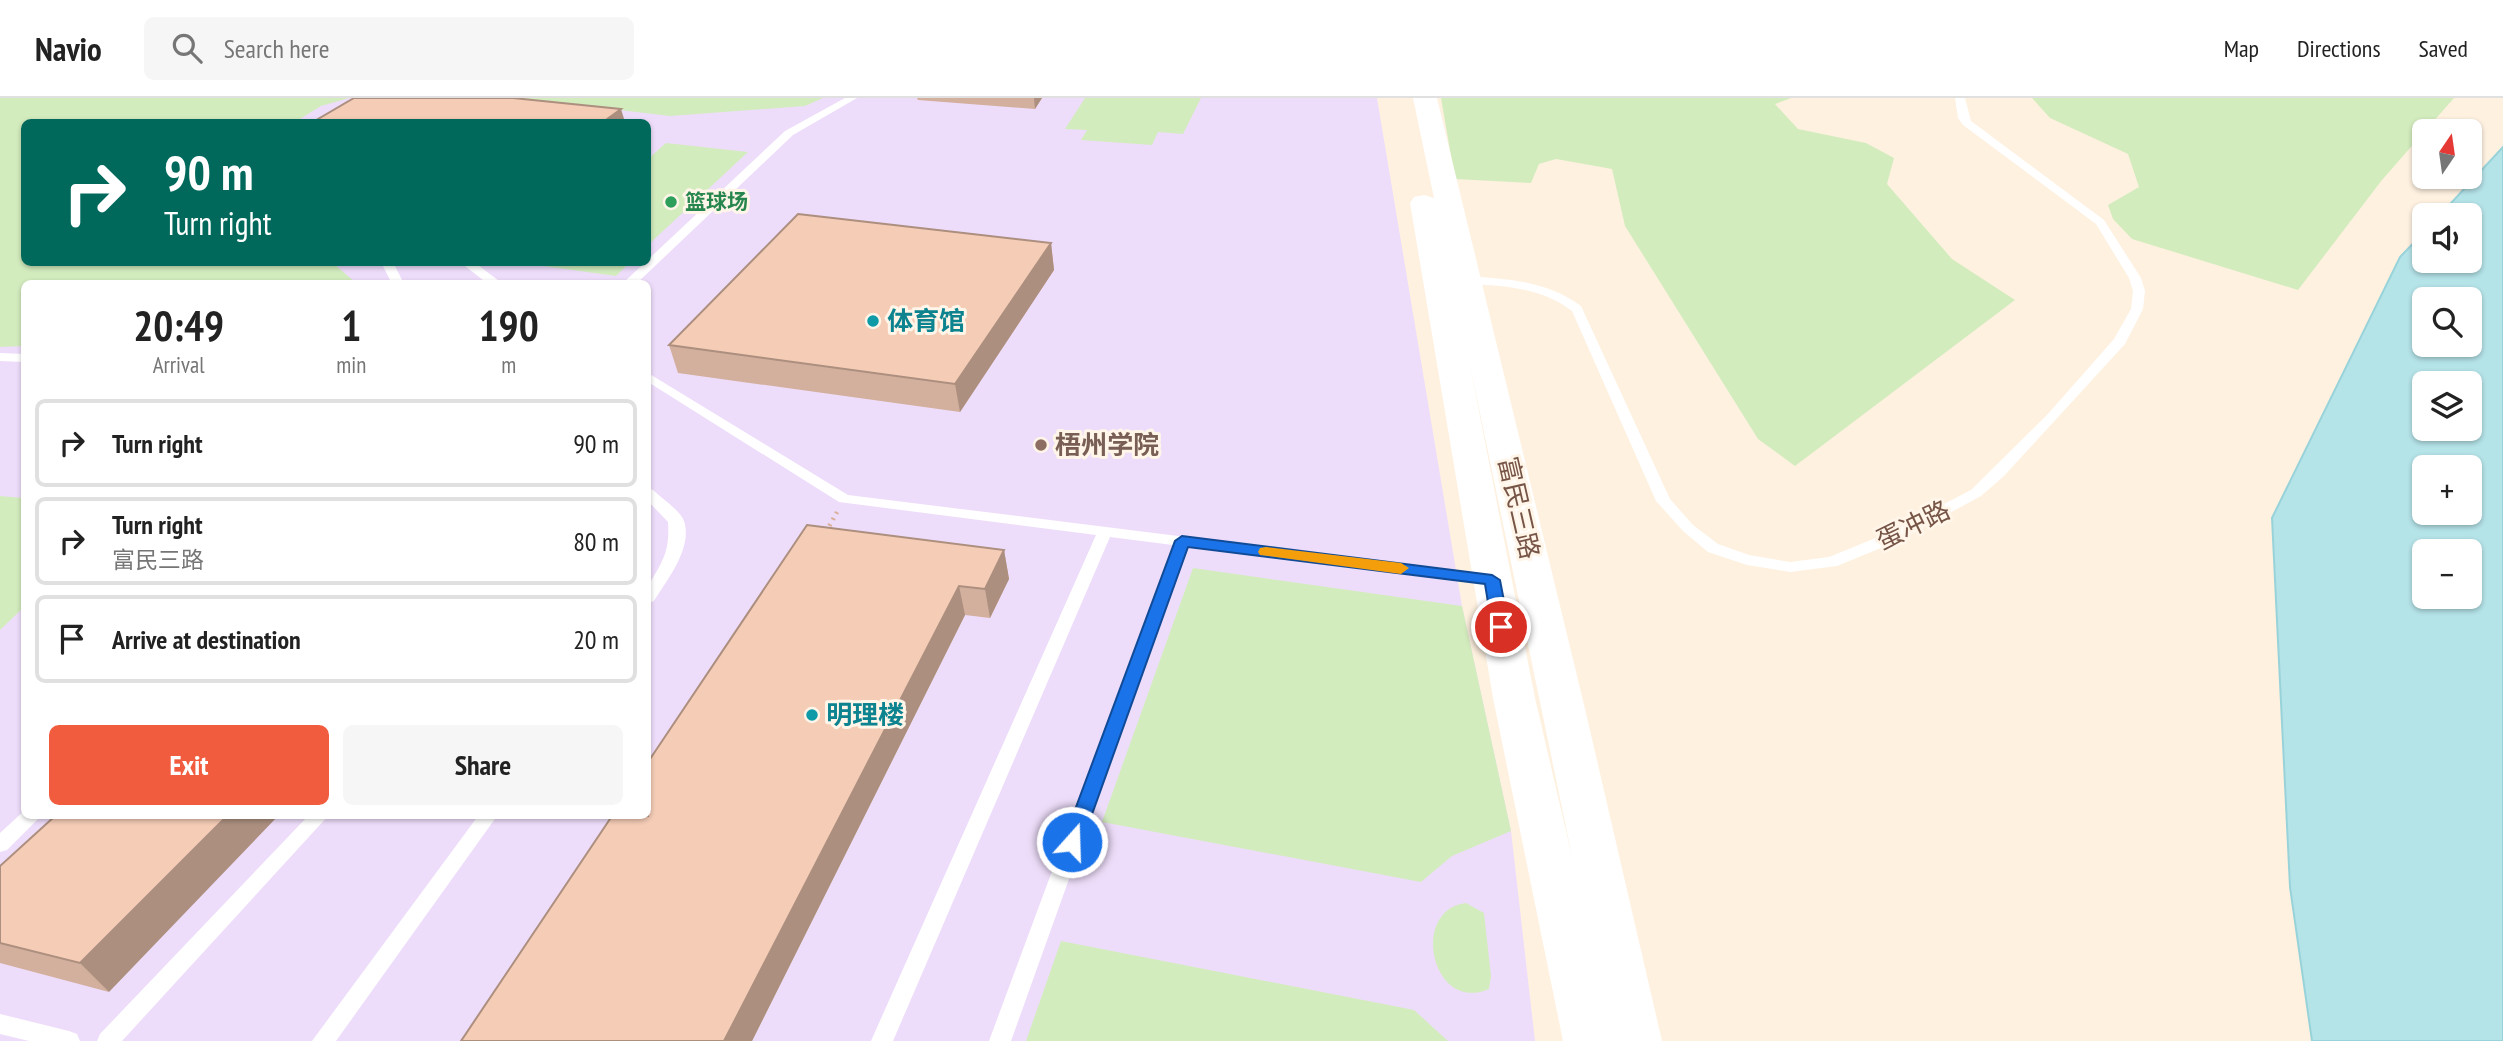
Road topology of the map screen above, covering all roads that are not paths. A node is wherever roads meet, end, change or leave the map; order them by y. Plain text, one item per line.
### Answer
1 (852, 98) edge
2 (1403, 98) edge
3 (1425, 98) edge
4 (1960, 98) edge
5 (651, 262) edge
6 (476, 266) edge
7 (647, 266) edge
8 (493, 280) edge
9 (632, 280) edge
10 (1467, 280) junction
11 (0, 357) edge
12 (21, 358) edge
13 (651, 379) edge
14 (651, 496) edge
15 (1105, 532) junction
16 (1182, 541) junction
17 (1492, 580) junction
18 (651, 592) edge
19 (29, 819) edge
20 (316, 819) edge
21 (486, 819) edge
22 (0, 844) edge
23 (0, 1024) edge
24 (69, 1041) edge
25 (108, 1041) edge
26 (323, 1041) edge
27 (882, 1041) edge
28 (1000, 1041) edge
29 (1589, 1041) edge
30 (1636, 1041) edge

1 - 5 lane
2 - 17 main road, 富民三路
3 - 10 main road, 富民三路
4 - 10 lane, 蛋冲路
6 - 8 lane
7 - 9 lane
10 - 30 main road, 富民三路
11 - 12 lane
13 - 15 lane
14 - 18 lane
15 - 16 lane
15 - 27 lane
16 - 17 lane
16 - 28 lane
17 - 29 main road, 富民三路
19 - 22 lane
20 - 25 lane
21 - 26 lane
23 - 24 lane

